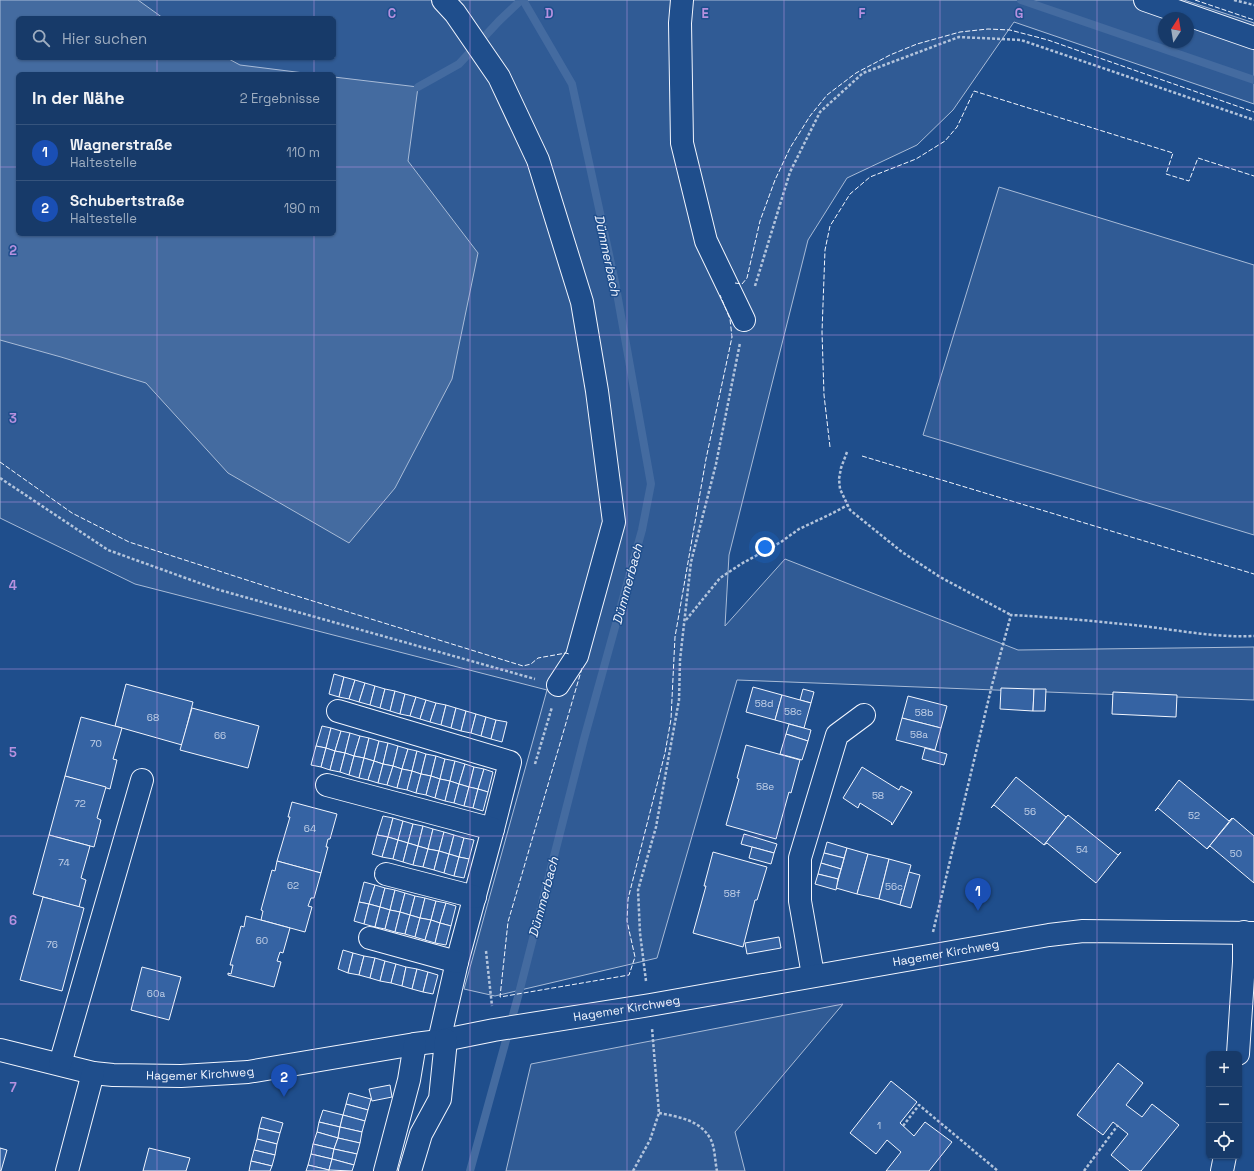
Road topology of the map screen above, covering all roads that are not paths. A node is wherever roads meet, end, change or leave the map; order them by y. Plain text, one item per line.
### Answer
1 (443, 0) edge
2 (682, 0) edge
3 (1145, 0) edge
4 (1254, 38) edge
5 (744, 320) road end
6 (558, 685) dead end
7 (338, 711) dead end
8 (864, 715) dead end
9 (142, 780) dead end
10 (327, 785) dead end
11 (493, 829) junction
12 (386, 874) dead end
13 (475, 897) junction
14 (1249, 933) edge
15 (370, 938) dead end
16 (457, 962) junction
17 (813, 975) junction
18 (442, 1040) junction
19 (415, 1044) junction
20 (0, 1050) edge
21 (1238, 1051) edge
22 (60, 1064) junction
23 (93, 1072) junction
24 (1224, 1159) edge
25 (67, 1171) edge
26 (385, 1171) edge
27 (410, 1171) edge
28 (1222, 1171) edge

1 - 6 street
2 - 5 street
3 - 4 street
7 - 11 street
8 - 17 street
9 - 22 street
10 - 11 street
11 - 13 street
12 - 13 street
13 - 16 street
14 - 17 street, Hagemer Kirchweg
14 - 21 street
15 - 16 street
16 - 18 street
17 - 18 street, Hagemer Kirchweg
18 - 19 street, Hagemer Kirchweg
18 - 27 street
19 - 23 street, Hagemer Kirchweg
19 - 26 street
20 - 22 street, Hagemer Kirchweg
22 - 23 street, Hagemer Kirchweg
23 - 25 street
24 - 28 street

